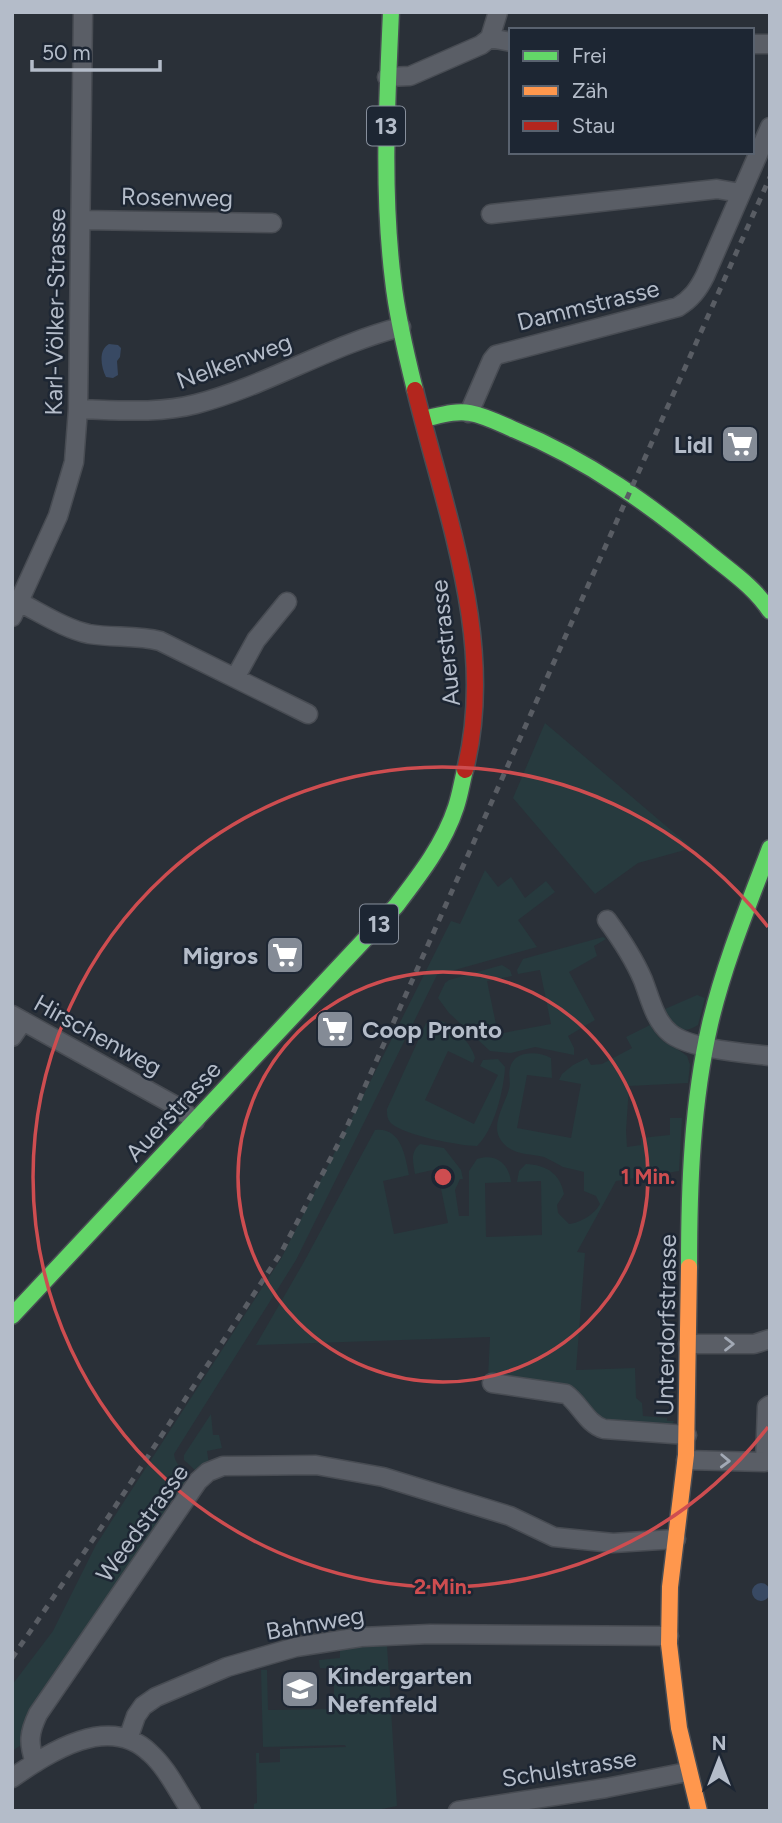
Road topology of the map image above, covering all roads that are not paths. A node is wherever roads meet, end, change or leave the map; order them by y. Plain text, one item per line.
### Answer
1 (83, 12) edge
2 (391, 12) edge
3 (498, 12) edge
4 (490, 38) junction
5 (509, 42) edge
6 (387, 77) junction
7 (770, 127) edge
8 (740, 193) junction
9 (491, 214) dead end
10 (82, 220) junction
11 (272, 223) dead end
12 (401, 327) junction
13 (78, 409) junction
14 (469, 413) junction
15 (424, 419) junction
16 (287, 602) dead end
17 (768, 606) edge
18 (16, 609) edge
19 (234, 678) junction
20 (308, 714) dead end
21 (770, 848) edge
22 (607, 920) dead end
23 (17, 1018) edge
24 (12, 1037) edge
25 (706, 1047) junction
26 (770, 1056) edge
27 (195, 1121) junction
28 (12, 1316) edge
29 (770, 1339) edge
30 (688, 1344) junction
31 (492, 1383) dead end
32 (770, 1405) edge
33 (687, 1435) junction
34 (686, 1460) junction
35 (676, 1539) junction
36 (669, 1636) junction
37 (128, 1739) junction
38 (34, 1763) junction
39 (687, 1772) junction
40 (12, 1778) edge
41 (191, 1811) edge
42 (458, 1811) edge
43 (699, 1811) edge

1 - 10 street, Karl-Völker-Strasse
2 - 6 main road, Auerstrasse / 13
3 - 4 street
4 - 5 street
4 - 6 street
6 - 12 main road, Auerstrasse / 13
7 - 8 street, Dammstrasse
8 - 9 street
8 - 14 street, Dammstrasse
10 - 11 street, Rosenweg
10 - 13 street, Karl-Völker-Strasse
12 - 13 street, Nelkenweg
12 - 15 main road, Auerstrasse / 13
13 - 18 street, Karl-Völker-Strasse
14 - 15 main road
14 - 17 main road
15 - 27 main road, Auerstrasse / 13
16 - 19 street
18 - 19 street, Karl-Völker-Strasse
19 - 20 street, Karl-Völker-Strasse
21 - 25 main road, Unterdorfstrasse
22 - 25 street
23 - 24 street
23 - 27 street, Hirschenweg
25 - 26 street
25 - 30 main road, Unterdorfstrasse
27 - 28 main road, Auerstrasse / 13
30 -> 29 street
30 - 33 main road, Unterdorfstrasse
31 - 33 street
34 -> 32 street
33 - 34 main road, Unterdorfstrasse
34 - 35 main road, Unterdorfstrasse
35 - 36 main road, Unterdorfstrasse
35 - 38 street, Weedstrasse
36 - 37 street, Bahnweg
36 - 39 main road, Unterdorfstrasse
37 - 38 street
37 - 41 street
38 - 40 street
39 - 42 street, Schulstrasse
39 - 43 main road, Unterdorfstrasse

